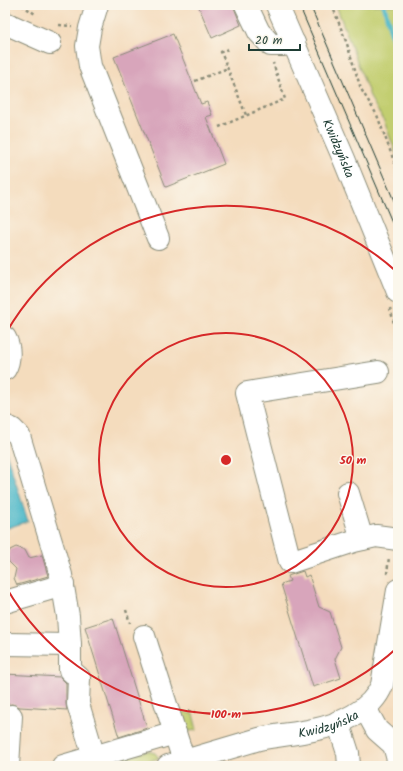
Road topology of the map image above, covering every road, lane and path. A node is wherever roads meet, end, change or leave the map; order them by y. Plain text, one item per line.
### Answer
1 (22, 5) edge
2 (97, 5) edge
3 (246, 5) edge
4 (277, 5) edge
5 (332, 5) edge
6 (41, 18) dead end
7 (5, 23) edge
8 (90, 28) junction
9 (52, 34) joint
10 (294, 43) junction
11 (271, 45) junction
12 (228, 49) dead end
13 (228, 68) junction
14 (195, 81) dead end
15 (246, 115) junction
16 (219, 126) dead end
17 (398, 172) edge
18 (158, 238) dead end
19 (398, 292) edge
20 (5, 338) edge
21 (5, 369) edge
22 (378, 372) dead end
23 (5, 426) edge
24 (348, 492) dead end
25 (398, 504) edge
26 (396, 531) edge
27 (362, 539) junction
28 (63, 585) junction
29 (398, 590) edge
30 (5, 602) edge
31 (144, 636) dead end
32 (5, 644) edge
33 (70, 645) junction
34 (392, 675) edge
35 (365, 708) junction
36 (11, 716) dead end
37 (338, 722) junction
38 (175, 733) junction
39 (94, 757) junction
40 (398, 760) edge
41 (176, 764) edge
42 (8, 766) edge
43 (63, 766) edge
44 (349, 766) edge

1 - 6 path
2 - 8 street
3 - 11 street
4 - 10 street, Kwidzyńska
5 - 17 path
7 - 9 street
8 - 9 path
8 - 18 street
10 - 11 street
10 - 19 street, Kwidzyńska
11 - 15 path
12 - 13 path
13 - 14 path
13 - 15 path
15 - 16 path
20 - 21 street
22 - 27 street
23 - 28 street
24 - 27 street
25 - 26 path
26 - 27 street
28 - 30 street
28 - 33 street
29 - 34 street, Kwidzyńska
31 - 38 street
32 - 33 street
33 - 39 street
34 - 35 street, Kwidzyńska
35 - 37 street, Kwidzyńska
35 - 40 street
36 - 42 street
37 - 41 street, Kwidzyńska
37 - 44 street
38 - 39 street
38 - 41 street
39 - 43 street

